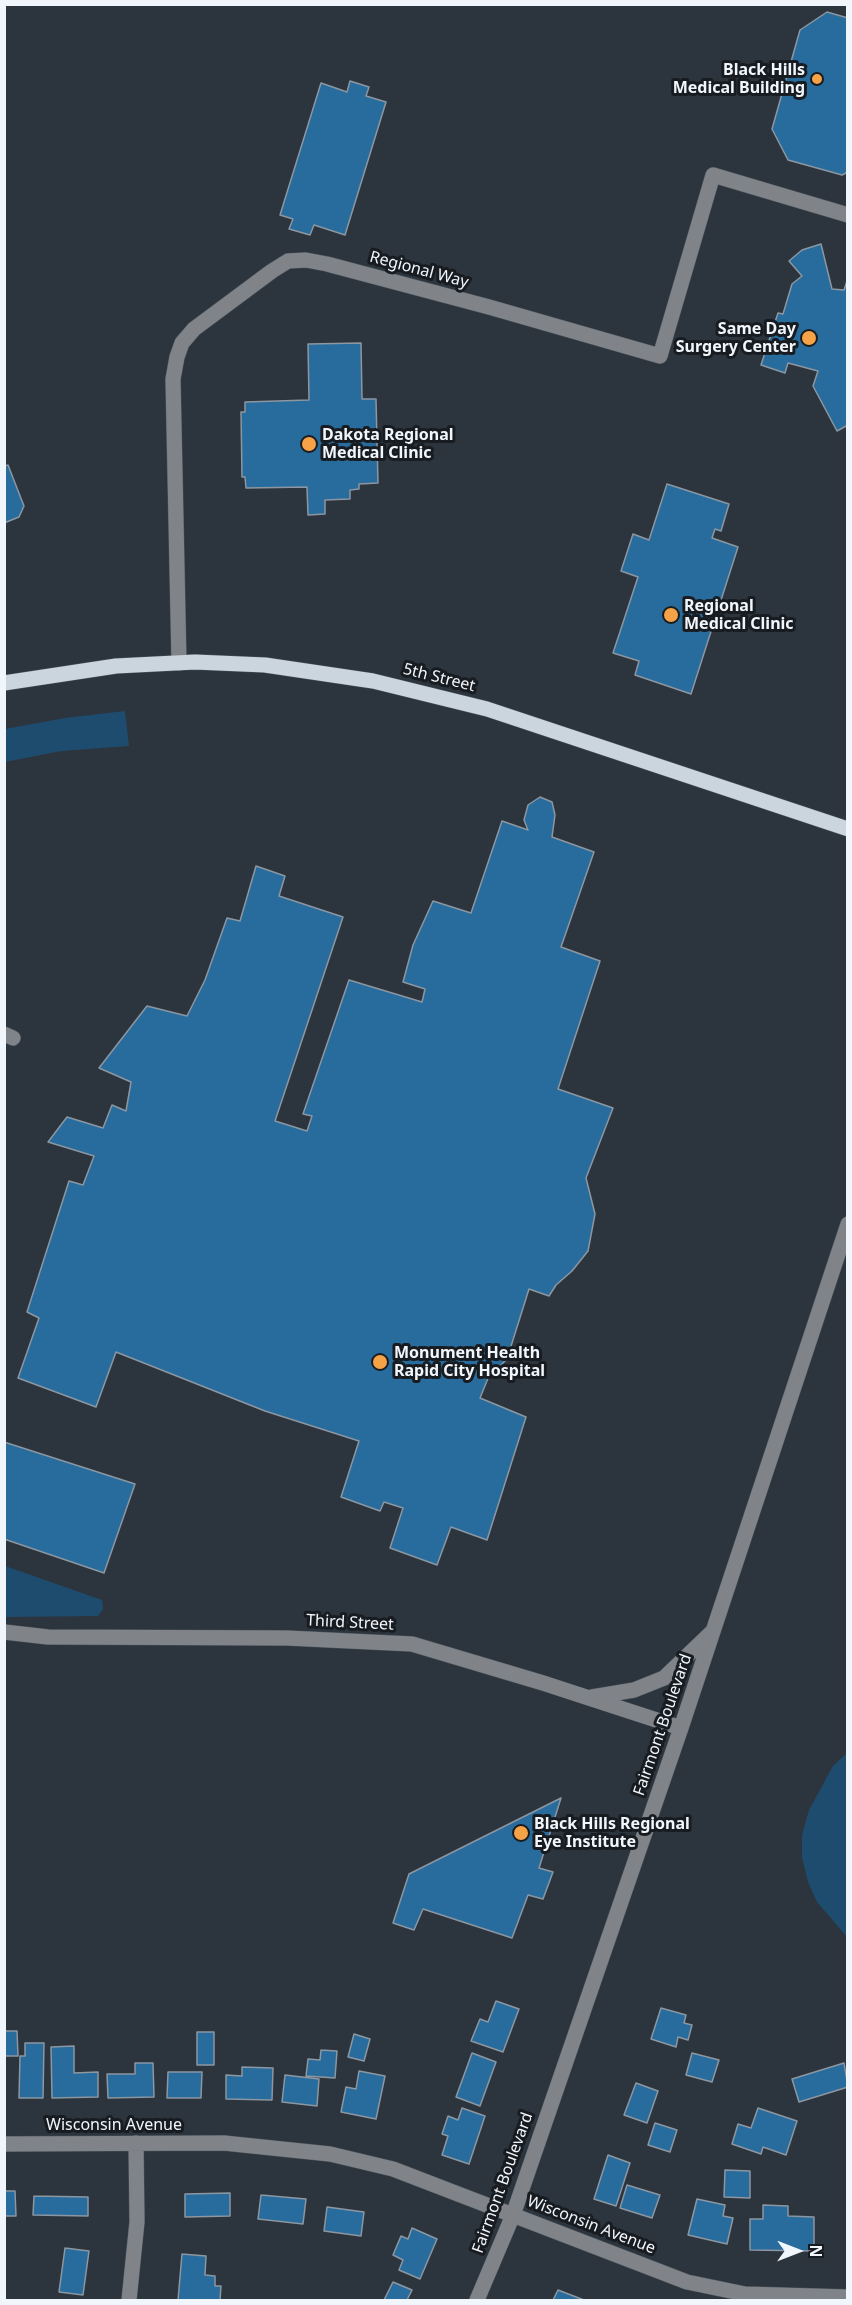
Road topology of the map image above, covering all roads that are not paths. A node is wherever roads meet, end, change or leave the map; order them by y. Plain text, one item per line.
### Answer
1 (848, 215) edge
2 (178, 663) junction
3 (4, 683) edge
4 (848, 829) edge
5 (848, 1224) edge
6 (714, 1630) junction
7 (4, 1632) edge
8 (588, 1698) junction
9 (681, 1728) junction
10 (4, 2144) edge
11 (136, 2144) junction
12 (513, 2215) junction
13 (848, 2297) edge
14 (129, 2301) edge
15 (477, 2301) edge

1 - 2 street, Regional Way
2 - 3 main road, 5th Street
2 - 4 main road, 5th Street
5 - 6 street, Fairmont Boulevard
6 - 8 street
6 - 9 street, Fairmont Boulevard
7 - 8 street, Third Street
8 - 9 street, Third Street
9 - 12 street, Fairmont Boulevard
10 - 11 street, Wisconsin Avenue
11 - 12 street, Wisconsin Avenue
11 - 14 street
12 - 13 street, Wisconsin Avenue
12 - 15 street, Fairmont Boulevard

